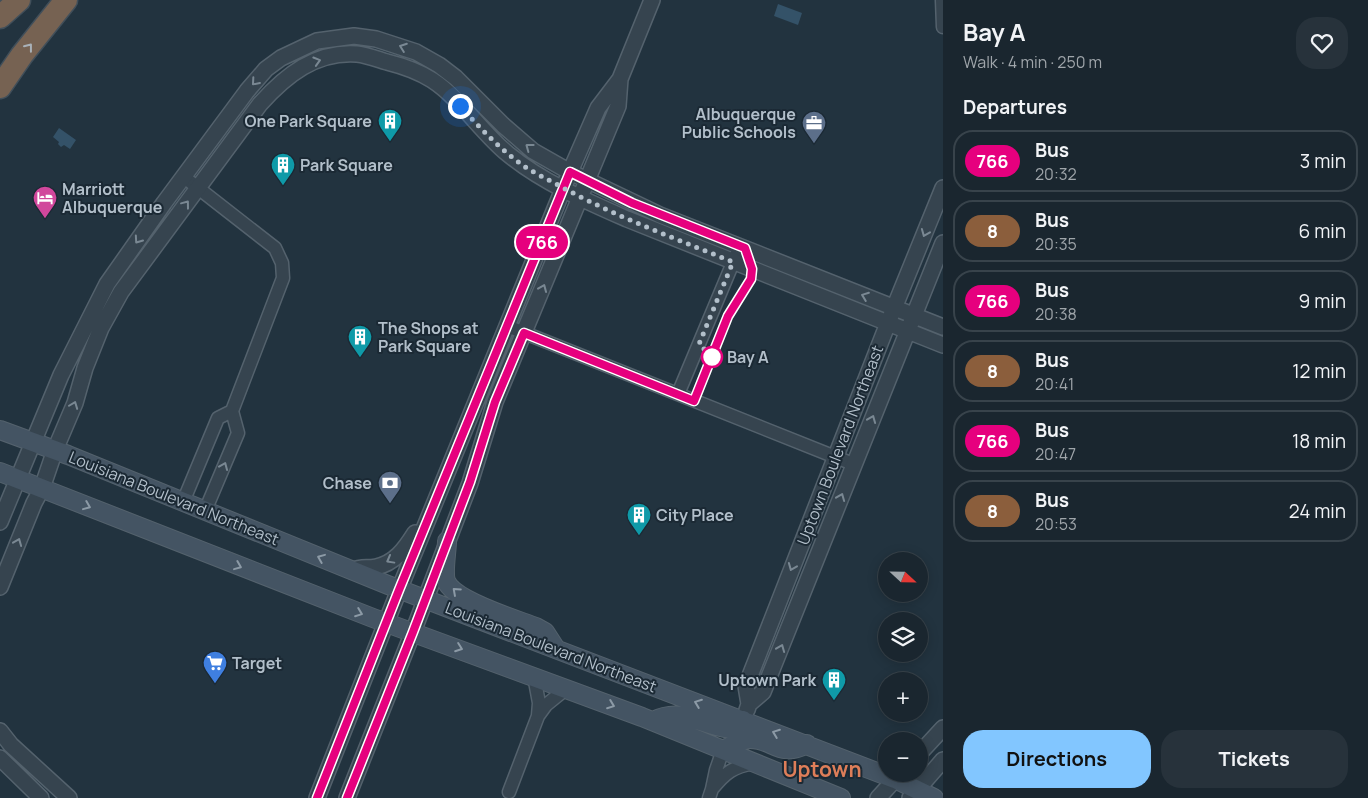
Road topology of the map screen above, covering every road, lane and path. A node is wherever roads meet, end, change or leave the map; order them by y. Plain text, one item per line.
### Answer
1 (19, 0) edge
2 (66, 0) edge
3 (652, 0) edge
4 (942, 0) edge
5 (0, 17) edge
6 (943, 27) edge
7 (620, 80) junction
8 (0, 87) edge
9 (570, 172) junction
10 (184, 177) junction
11 (588, 180) junction
12 (198, 188) junction
13 (564, 188) junction
14 (943, 188) edge
15 (581, 198) junction
16 (943, 243) edge
17 (740, 246) junction
18 (733, 262) junction
19 (895, 308) junction
20 (914, 316) junction
21 (888, 323) junction
22 (507, 326) junction
23 (943, 327) edge
24 (908, 331) junction
25 (524, 333) junction
26 (943, 344) edge
27 (678, 394) junction
28 (232, 411) junction
29 (0, 430) edge
30 (34, 442) junction
31 (55, 450) junction
32 (836, 457) junction
33 (853, 464) junction
34 (0, 472) edge
35 (445, 477) junction
36 (18, 478) junction
37 (42, 488) junction
38 (183, 502) junction
39 (205, 511) junction
40 (0, 522) edge
41 (447, 542) junction
42 (352, 570) junction
43 (0, 587) edge
44 (399, 590) junction
45 (424, 599) junction
46 (386, 623) junction
47 (413, 632) junction
48 (556, 649) junction
49 (534, 676) junction
50 (567, 688) junction
51 (746, 712) junction
52 (538, 716) junction
53 (653, 721) junction
54 (943, 728) edge
55 (0, 731) edge
56 (807, 744) junction
57 (928, 744) edge
58 (723, 750) junction
59 (0, 758) edge
60 (943, 760) edge
61 (754, 763) junction
62 (878, 769) edge
63 (893, 782) edge
64 (903, 782) edge
65 (509, 792) dead end
66 (711, 794) edge
67 (914, 794) edge
68 (41, 798) edge
69 (69, 798) edge
70 (317, 798) edge
71 (347, 798) edge
72 (841, 798) edge
73 (878, 798) edge
74 (934, 798) edge

1 - 5 highway
8 -> 2 highway
3 - 7 street
4 - 6 street
7 - 9 street
7 - 11 street
9 -> 10 street
9 - 11 street
9 - 13 street
10 - 12 street
10 -> 30 street
11 - 15 street
11 - 17 street
12 -> 13 street
12 - 28 street
31 -> 12 street
13 - 15 street
13 - 22 street
14 -> 19 street, Uptown Boulevard Northeast
15 - 18 street
25 -> 15 street
16 - 20 street, Uptown Boulevard Northeast
17 - 18 street
19 -> 17 street
18 - 21 street
18 - 27 street
19 - 20 street
19 - 21 street, Uptown Boulevard Northeast
20 - 23 street
20 - 24 street, Uptown Boulevard Northeast
21 - 24 street
21 - 32 street, Uptown Boulevard Northeast
22 - 25 street
22 - 35 street
24 - 26 street
33 -> 24 street, Uptown Boulevard Northeast
25 - 27 street
25 - 41 street
27 - 32 street
28 - 38 street
39 -> 28 street
29 - 30 main road, Louisiana Boulevard Northeast
30 - 31 main road, Louisiana Boulevard Northeast
30 - 36 street
31 - 37 street
31 - 38 main road, Louisiana Boulevard Northeast
32 - 33 street
32 -> 51 street, Uptown Boulevard Northeast
51 -> 33 street, Uptown Boulevard Northeast
34 - 36 main road, Louisiana Boulevard Northeast
35 -> 42 street
35 - 44 street
36 - 37 main road, Louisiana Boulevard Northeast
36 - 40 street
43 -> 37 street
37 -> 46 main road, Louisiana Boulevard Northeast
38 - 39 main road, Louisiana Boulevard Northeast
42 -> 39 main road, Louisiana Boulevard Northeast
41 - 45 street
48 -> 41 main road
42 - 44 main road, Louisiana Boulevard Northeast
44 - 45 main road, Louisiana Boulevard Northeast
44 - 46 street
45 - 47 street
45 - 48 main road, Louisiana Boulevard Northeast
46 - 47 main road, Louisiana Boulevard Northeast
46 - 70 street
47 -> 49 main road, Louisiana Boulevard Northeast
47 - 71 street
51 -> 48 main road, Louisiana Boulevard Northeast
49 - 50 main road, Louisiana Boulevard Northeast
49 - 52 street
50 - 52 street
50 -> 53 main road, Louisiana Boulevard Northeast
51 - 53 main road
56 -> 51 main road, Louisiana Boulevard Northeast
52 - 65 street
53 - 58 main road, Louisiana Boulevard Northeast
54 - 57 street
55 - 69 street
56 - 58 main road
56 - 62 main road, Louisiana Boulevard Northeast
58 - 61 main road, Louisiana Boulevard Northeast
58 - 66 street
59 - 68 street
60 - 67 street
61 - 66 street
61 - 72 main road, Louisiana Boulevard Northeast
63 - 73 street
64 - 67 main road, Louisiana Boulevard Northeast
67 - 74 main road, Louisiana Boulevard Northeast

